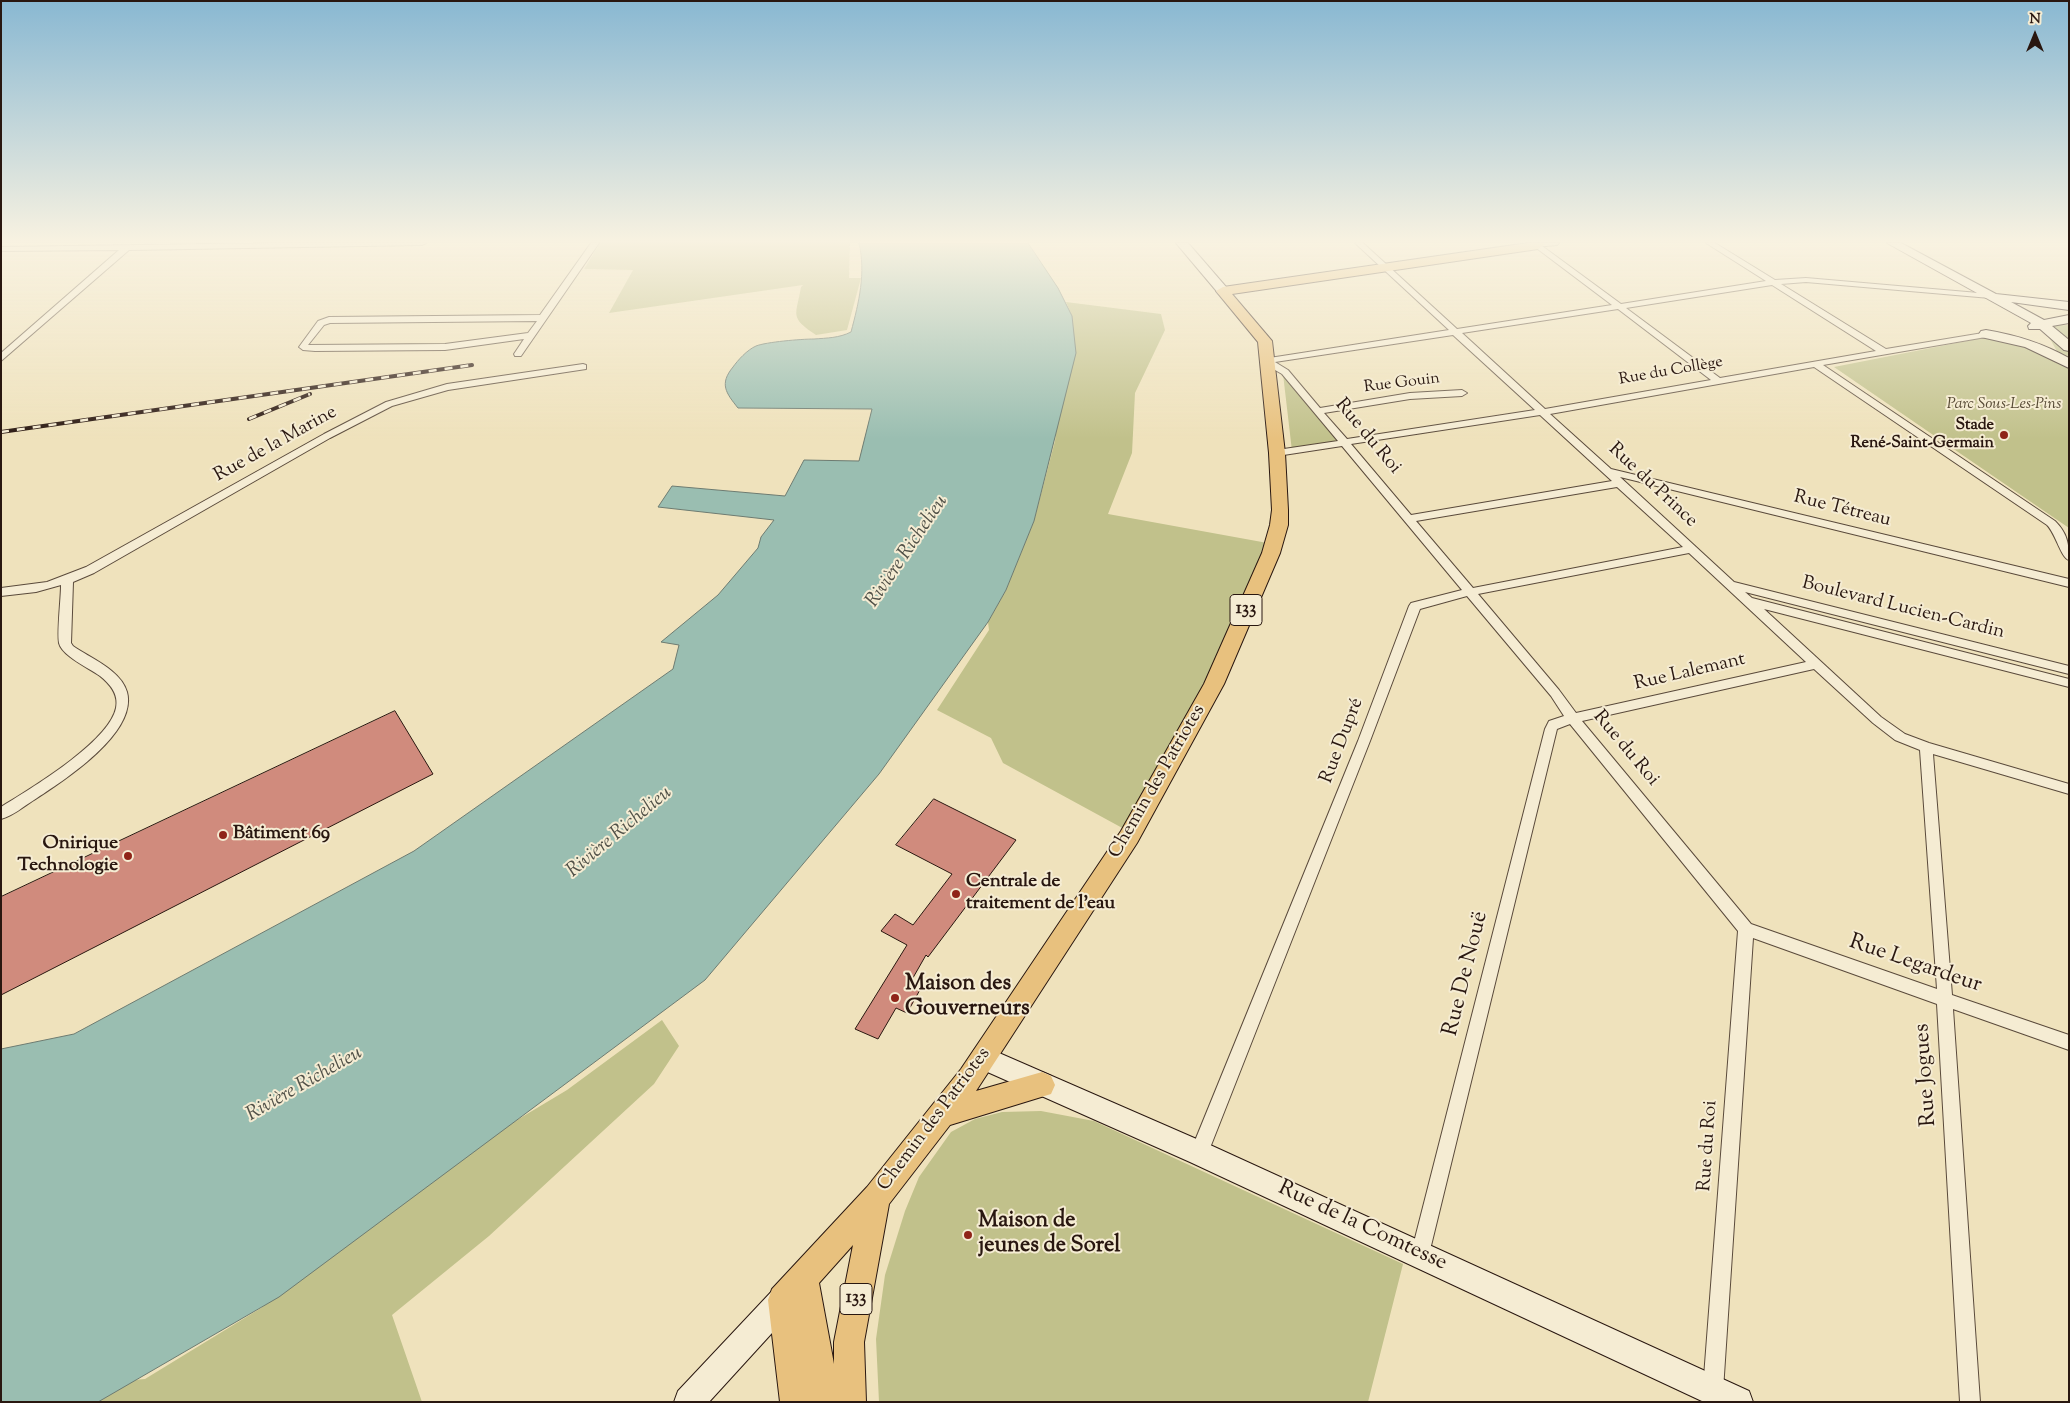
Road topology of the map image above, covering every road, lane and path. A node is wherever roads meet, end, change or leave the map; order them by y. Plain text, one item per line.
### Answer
1 (57, 308) edge
2 (550, 308) edge
3 (1238, 308) edge
4 (1430, 308) edge
5 (1611, 308) edge
6 (1622, 308) edge
7 (1815, 308) edge
8 (2005, 308) edge
9 (2013, 308) edge
10 (543, 318) junction
11 (2069, 319) edge
12 (2042, 324) junction
13 (2004, 331) junction
14 (1457, 333) junction
15 (1986, 334) junction
16 (531, 335) junction
17 (2069, 347) edge
18 (1884, 352) junction
19 (518, 354) dead end
20 (1, 358) edge
21 (1266, 362) junction
22 (1815, 364) junction
23 (2069, 364) edge
24 (583, 367) dead end
25 (1718, 381) junction
26 (1462, 393) dead end
27 (1316, 411) junction
28 (1543, 412) junction
29 (1344, 444) junction
30 (1278, 453) junction
31 (1608, 471) junction
32 (1620, 483) junction
33 (1408, 519) junction
34 (1692, 549) junction
35 (2069, 557) edge
36 (67, 580) junction
37 (2069, 582) edge
38 (1730, 584) junction
39 (1, 592) edge
40 (1470, 592) junction
41 (1749, 601) junction
42 (1924, 634) junction
43 (1925, 646) junction
44 (1817, 664) junction
45 (2068, 676) edge
46 (1573, 719) junction
47 (1926, 747) junction
48 (2069, 789) edge
49 (1, 814) edge
50 (1746, 929) junction
51 (1945, 999) junction
52 (2069, 1043) edge
53 (983, 1058) junction
54 (1042, 1085) junction
55 (943, 1114) junction
56 (1199, 1153) junction
57 (877, 1197) junction
58 (1420, 1254) junction
59 (803, 1278) junction
60 (783, 1300) junction
61 (1726, 1396) edge
62 (689, 1402) edge
63 (796, 1402) edge
64 (825, 1402) edge
65 (850, 1402) edge
66 (1970, 1402) edge

1 - 20 street
2 - 10 street
3 - 21 main road, 133
4 - 14 street, Rue du Prince
5 - 14 street
6 - 25 street
7 - 18 street
8 - 13 street
9 - 12 street
10 - 16 street
10 - 16 street
11 - 12 street, Rue du Collège
12 - 13 street, Rue du Collège
12 - 17 street
13 - 15 street, Rue du Collège
14 - 21 street
14 - 28 street, Rue du Prince
15 - 18 street, Rue du Collège
15 - 23 street
16 - 19 street
18 - 22 street, Rue du Collège
21 - 27 street, Rue du Roi
21 - 30 main road, Chemin des Patriotes / 133
22 - 25 street, Rue du Collège
22 - 35 street
24 - 36 street, Rue de la Marine
25 - 28 street, Rue du Collège
26 - 27 street, Rue Gouin
27 - 29 street, Rue du Roi
28 - 29 street, Rue du Collège
28 - 31 street, Rue du Prince
29 - 30 street, Rue du Collège
29 - 33 street, Rue du Roi
30 - 53 main road, Chemin des Patriotes / 133
31 - 32 street, Rue du Prince
31 - 37 street, Rue Tétreau
32 - 33 street
32 - 34 street, Rue du Prince
33 - 40 street, Rue du Roi
34 - 38 street, Rue du Prince
34 - 40 street, Rue Dupré
36 - 39 street, Rue de la Marine
36 - 49 street
38 - 41 street, Rue du Prince
38 - 42 street, Boulevard Lucien-Cardin
40 - 46 street, Rue du Roi
40 - 56 street, Rue Dupré
41 - 43 street, Boulevard Lucien-Cardin
41 - 44 street, Rue du Prince
42 - 43 street
42 - 45 street, Boulevard Lucien-Cardin
43 - 45 street, Boulevard Lucien-Cardin
44 - 46 street, Rue Lalemant
44 - 47 street, Rue du Prince
46 - 50 street, Rue du Roi
46 - 58 street, Rue De Nouë
47 - 48 street, Rue du Prince
47 - 51 street, Rue Jogues
50 - 51 street, Rue Legardeur
50 - 61 street, Rue du Roi
51 - 52 street, Rue Legardeur
51 - 66 street, Rue Jogues
53 - 54 street, Rue de la Comtesse
53 - 55 main road, Chemin des Patriotes / 133
54 - 55 main road
54 - 56 street, Rue de la Comtesse
55 - 57 main road, Chemin des Patriotes / 133
56 - 58 street, Rue de la Comtesse
57 - 59 main road, Chemin des Patriotes / 133
57 - 65 main road, 133
58 - 61 street, Rue de la Comtesse
59 - 60 main road, Chemin des Patriotes / 133
59 - 64 main road
60 - 62 street, Chemin des Patriotes
60 - 63 main road

